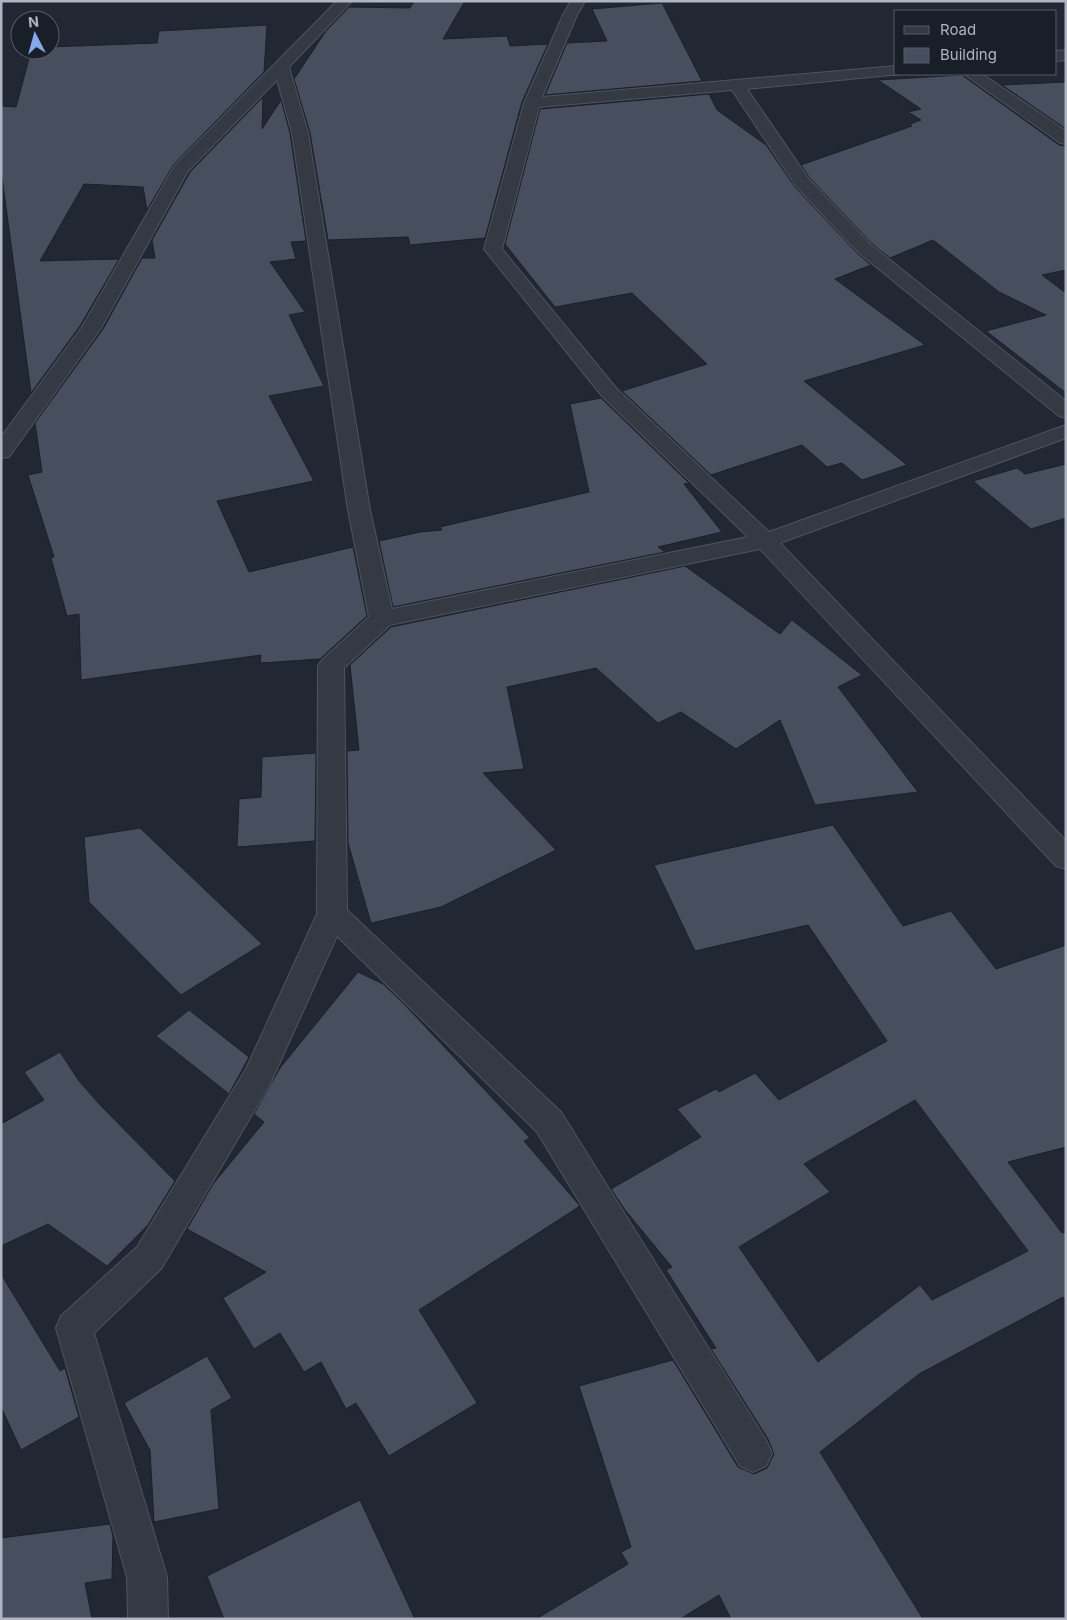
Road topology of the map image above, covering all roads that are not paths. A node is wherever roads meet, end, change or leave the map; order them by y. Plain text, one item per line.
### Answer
1 (345, 1) edge
2 (578, 1) edge
3 (281, 66) junction
4 (894, 71) edge
5 (973, 75) edge
6 (736, 85) junction
7 (532, 103) junction
8 (1066, 140) edge
9 (1066, 412) edge
10 (1066, 432) edge
11 (1, 452) edge
12 (765, 542) junction
13 (382, 619) junction
14 (1066, 858) edge
15 (332, 914) junction
16 (753, 1453) dead end
17 (148, 1619) edge

1 - 3 street
2 - 7 street
3 - 11 street
3 - 13 street
4 - 6 street
5 - 8 street
6 - 7 street
6 - 9 street
7 - 12 street
10 - 12 street
12 - 13 street
12 - 14 street
13 - 15 street
15 - 16 street
15 - 17 street

